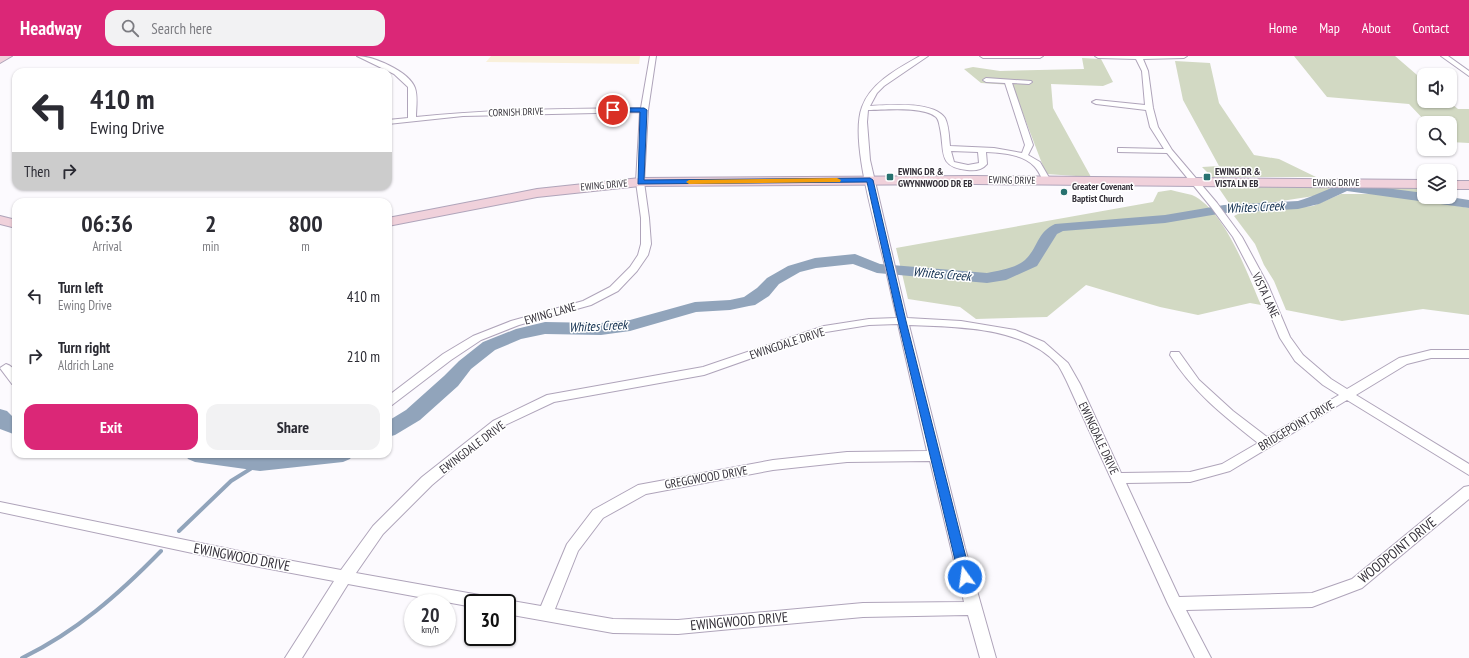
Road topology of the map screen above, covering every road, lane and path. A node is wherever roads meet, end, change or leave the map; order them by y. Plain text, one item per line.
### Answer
1 (7, 56) edge
2 (360, 56) edge
3 (653, 56) edge
4 (925, 56) edge
5 (983, 56) edge
6 (1040, 56) edge
7 (1098, 56) edge
8 (1184, 56) edge
9 (1444, 56) edge
10 (1138, 57) edge
11 (0, 60) edge
12 (387, 68) edge
13 (392, 70) edge
14 (1469, 74) edge
15 (986, 80) dead end
16 (1008, 81) junction
17 (1029, 82) dead end
18 (1096, 102) dead end
19 (865, 108) junction
20 (1148, 108) junction
21 (644, 110) junction
22 (412, 119) junction
23 (392, 122) edge
24 (946, 148) junction
25 (1121, 150) dead end
26 (982, 151) junction
27 (1169, 151) junction
28 (1024, 156) junction
29 (870, 180) junction
30 (1047, 181) junction
31 (640, 182) junction
32 (1195, 182) junction
33 (1417, 184) edge
34 (1457, 185) edge
35 (1469, 185) edge
36 (0, 220) edge
37 (392, 221) edge
38 (12, 223) edge
39 (902, 321) junction
40 (1175, 354) dead end
41 (1469, 354) edge
42 (6, 368) dead end
43 (12, 376) edge
44 (1346, 394) junction
45 (392, 399) edge
46 (1266, 443) junction
47 (935, 456) junction
48 (1469, 470) edge
49 (1118, 478) junction
50 (1469, 491) edge
51 (0, 507) edge
52 (345, 576) junction
53 (464, 599) edge
54 (1174, 604) junction
55 (972, 608) junction
56 (516, 609) edge
57 (545, 614) junction
58 (293, 658) edge
59 (988, 658) edge
60 (1203, 658) edge

1 - 11 street
2 - 12 street
3 - 21 street, EWING LANE
4 - 19 street
5 - 6 street
7 - 10 street
8 - 10 street
9 - 14 street
10 - 20 street, VISTA LANE
13 - 22 street
15 - 16 street
16 - 17 street
16 - 28 street
18 - 20 street
19 - 24 street
19 - 29 street
20 - 27 street, VISTA LANE
21 - 22 street, CORNISH DRIVE
21 - 31 street, EWING LANE
22 - 23 street, CORNISH DRIVE
24 - 26 street
24 - 26 street
25 - 27 street
26 - 28 street
27 - 32 street, VISTA LANE
28 - 30 street
29 - 30 street, EWING DRIVE
29 - 31 street, EWING DRIVE
29 - 39 street
30 - 32 street, EWING DRIVE
31 - 37 street, EWING DRIVE
31 - 45 street, EWING LANE
32 - 33 street, EWING DRIVE
32 - 44 street, VISTA LANE
34 - 35 street
36 - 38 street
39 - 47 street
39 - 49 street, EWINGDALE DRIVE
39 - 52 street, EWINGDALE DRIVE
40 - 46 street
41 - 44 street, BRIDGEPOINT DRIVE
42 - 43 street
44 - 46 street, BRIDGEPOINT DRIVE
44 - 48 street, VISTA LANE
46 - 49 street, BRIDGEPOINT DRIVE
47 - 55 street
47 - 57 street, GREGGWOOD DRIVE
49 - 54 street, EWINGDALE DRIVE
50 - 54 street, WOODPOINT DRIVE
51 - 52 street, EWINGWOOD DRIVE
52 - 53 street, EWINGWOOD DRIVE
52 - 58 street, EWINGDALE DRIVE
54 - 60 street, EWINGDALE DRIVE
55 - 57 street, EWINGWOOD DRIVE
55 - 59 street
56 - 57 street, EWINGWOOD DRIVE

